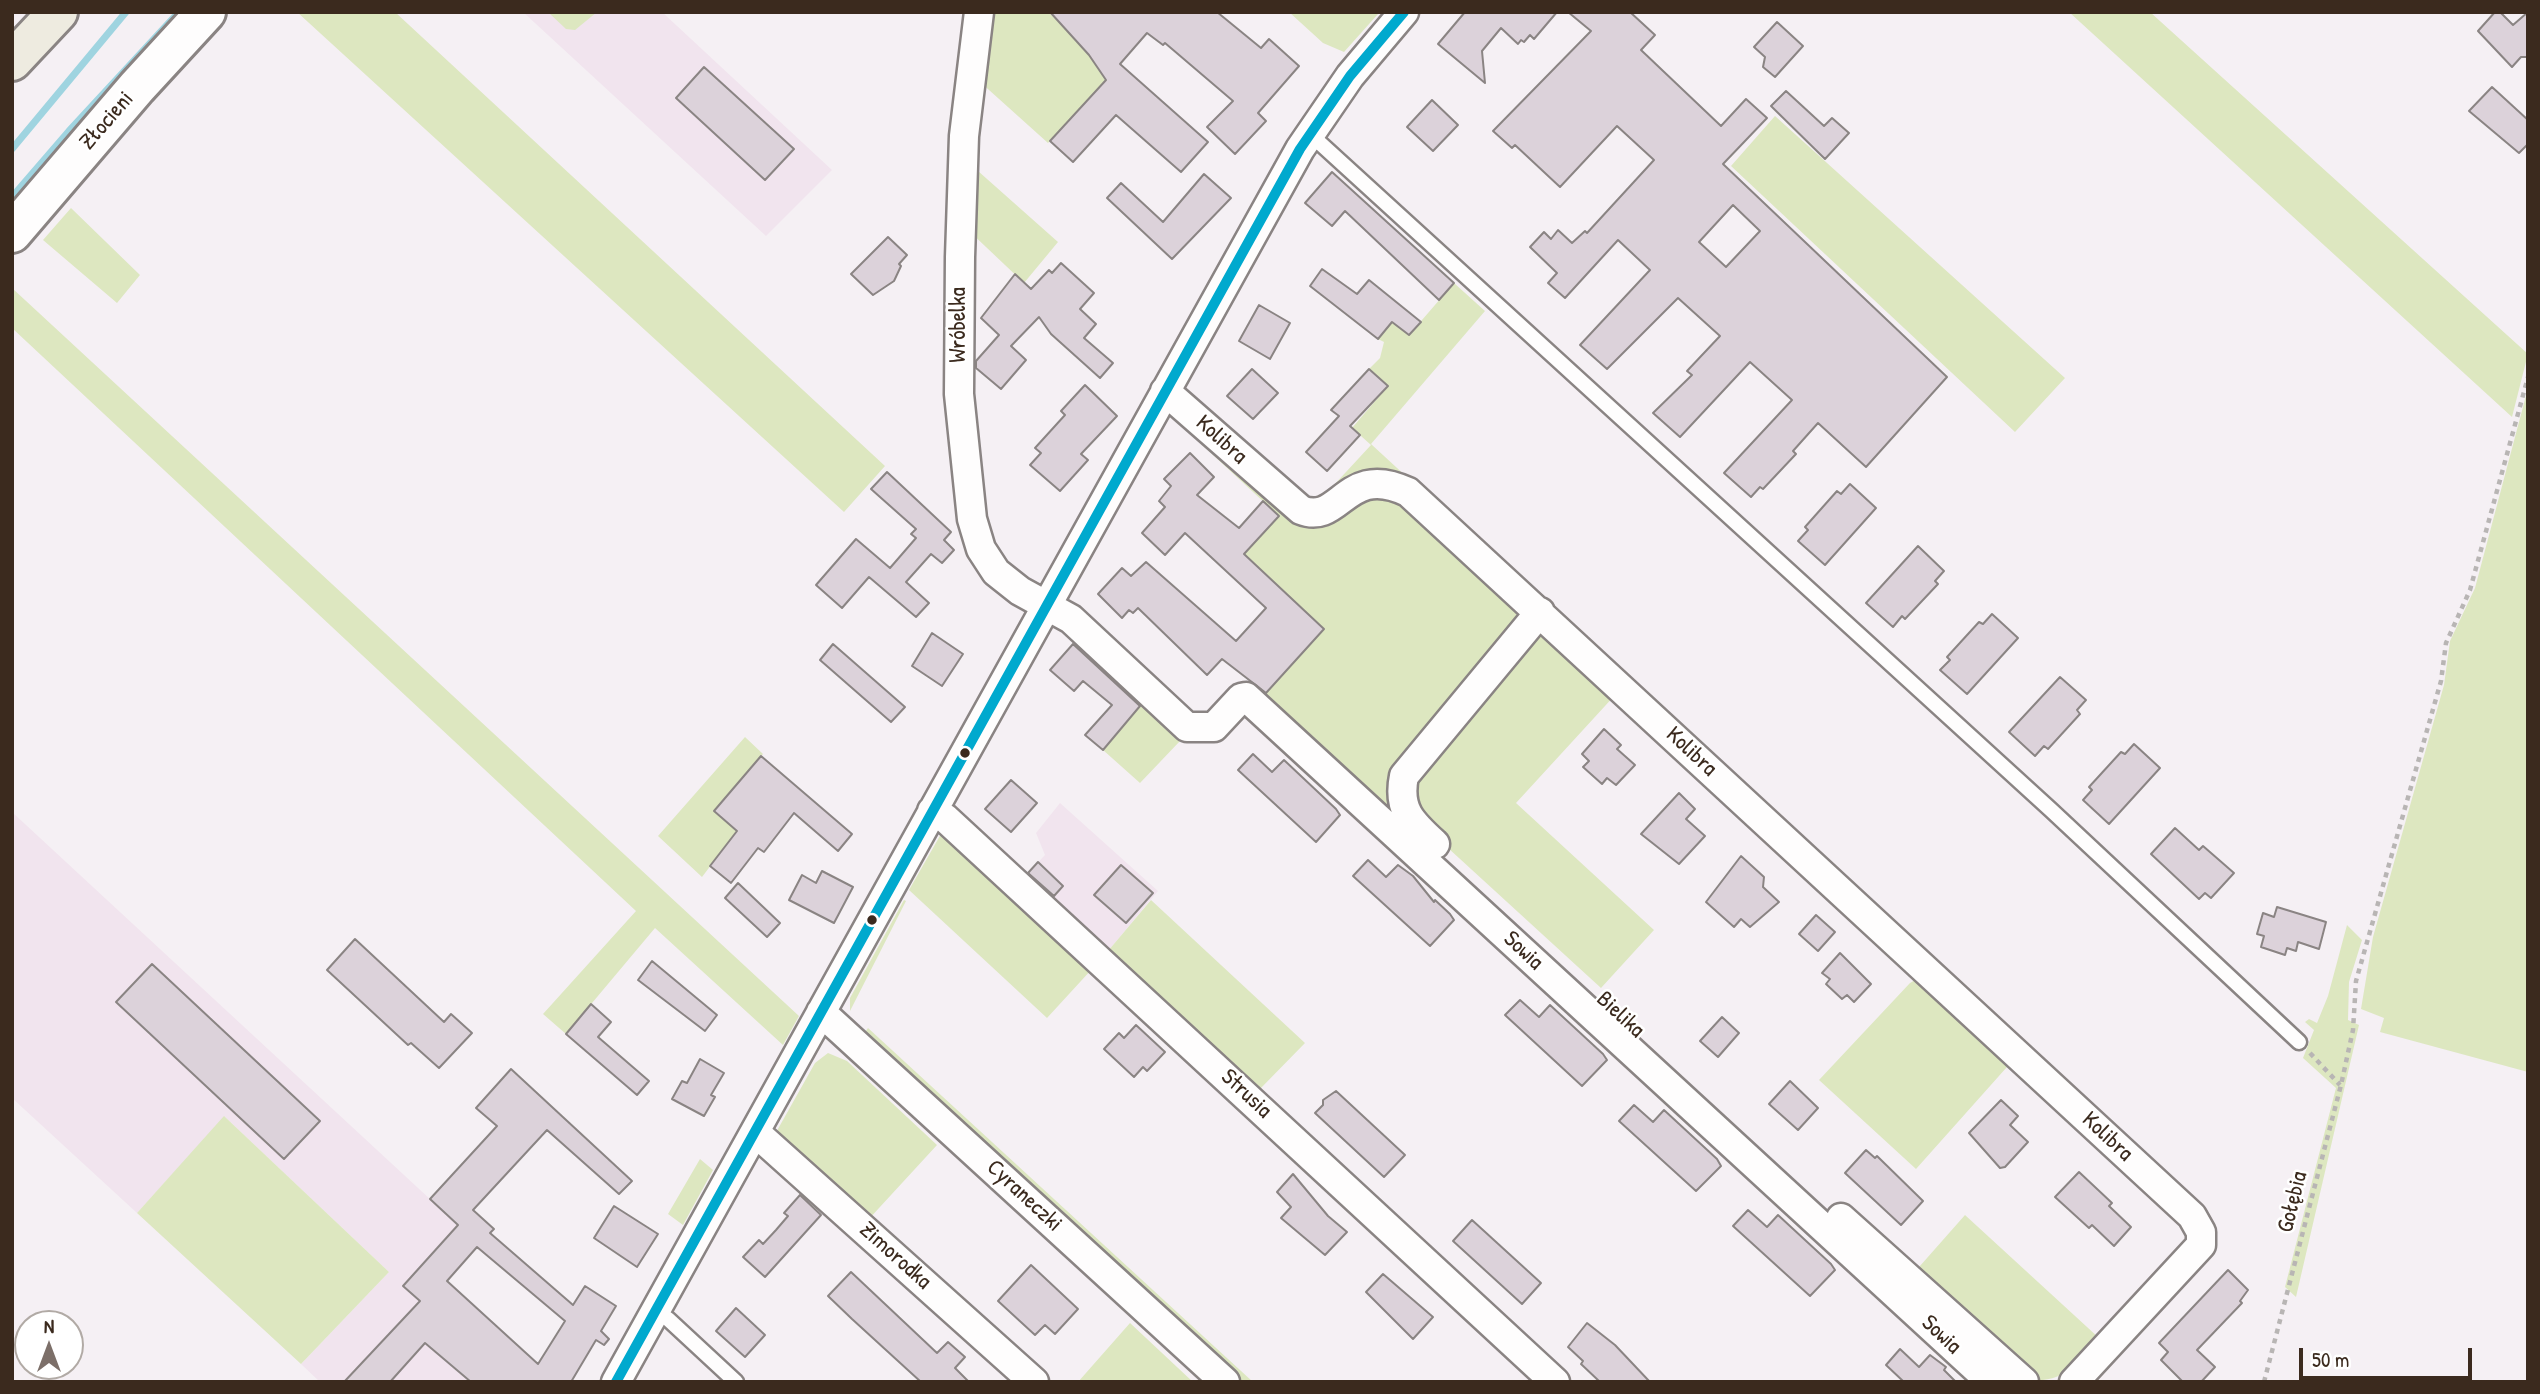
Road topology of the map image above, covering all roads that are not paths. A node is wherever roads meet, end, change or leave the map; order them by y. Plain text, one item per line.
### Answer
1 (58, 12) edge
2 (206, 12) edge
3 (979, 12) edge
4 (1404, 12) edge
5 (12, 61) edge
6 (1310, 134) junction
7 (12, 233) edge
8 (1165, 391) junction
9 (1047, 604) junction
10 (1540, 612) junction
11 (932, 811) junction
12 (821, 1012) junction
13 (2299, 1042) road end
14 (755, 1132) junction
15 (655, 1311) junction
16 (616, 1382) edge
17 (736, 1382) edge
18 (1034, 1382) edge
19 (1225, 1382) edge
20 (1555, 1382) edge
21 (1991, 1382) edge
22 (2024, 1382) edge
23 (2074, 1382) edge

1 - 5 highway
2 - 7 street, Złocieni
3 - 9 street, Wróbelka
4 - 6 street
6 - 8 street
6 - 13 lane
8 - 9 street
8 - 10 street, Kolibra
9 - 11 street
9 - 21 street, Sowia
10 - 22 street, Bielika
10 - 23 street, Kolibra
11 - 12 street
11 - 20 street, Strusia
12 - 14 street
12 - 19 street, Cyraneczki
14 - 15 street
14 - 18 street, Zimorodka
15 - 16 street
15 - 17 lane

